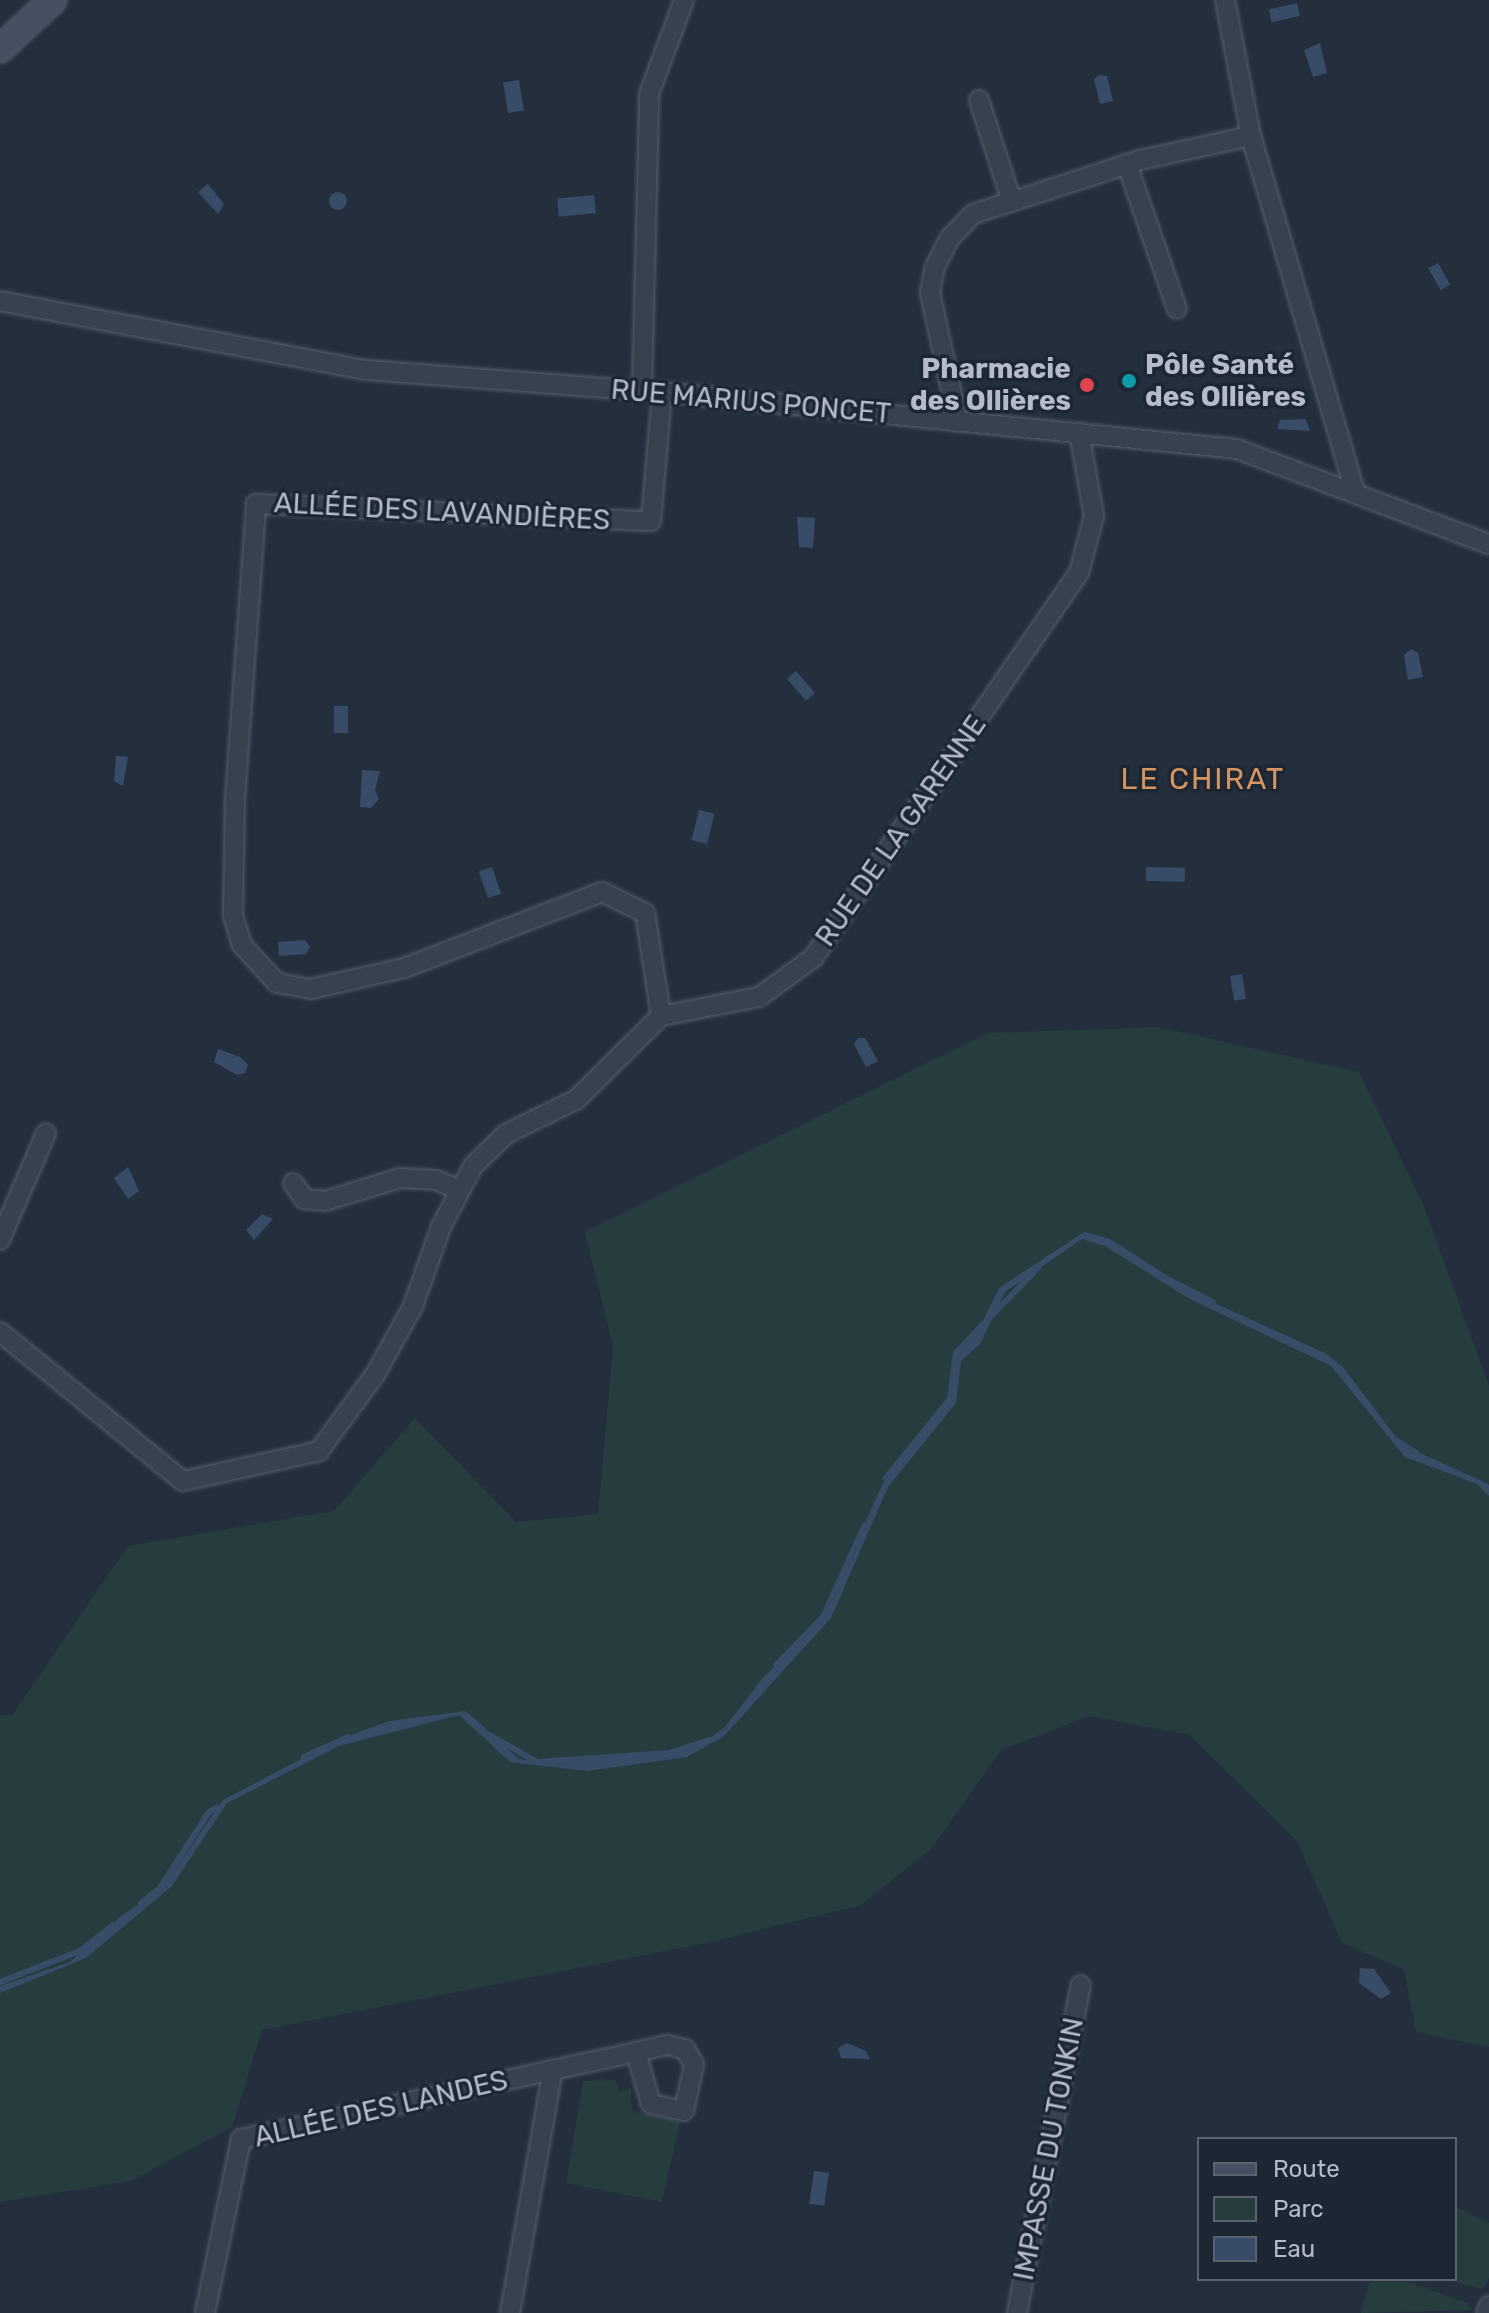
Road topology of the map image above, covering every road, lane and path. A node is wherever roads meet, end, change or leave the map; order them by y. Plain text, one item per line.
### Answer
1 (53, 0) edge
2 (684, 0) edge
3 (1225, 0) edge
4 (0, 49) edge
5 (979, 100) dead end
6 (1251, 136) junction
7 (1127, 164) junction
8 (1012, 202) junction
9 (0, 301) edge
10 (1177, 309) dead end
11 (642, 391) junction
12 (662, 392) junction
13 (958, 422) junction
14 (1079, 432) junction
15 (1355, 491) junction
16 (1489, 544) edge
17 (661, 1016) junction
18 (46, 1133) dead end
19 (293, 1183) dead end
20 (460, 1190) junction
21 (0, 1240) edge
22 (0, 1332) edge
23 (1081, 1985) dead end
24 (636, 2052) dead end
25 (553, 2070) junction
26 (1489, 2306) edge
27 (205, 2313) edge
28 (510, 2313) edge
29 (1017, 2313) edge
30 (1486, 2313) edge

1 - 4 street
2 - 11 street
3 - 6 street
5 - 8 street
6 - 7 street
6 - 15 street
7 - 8 street
7 - 10 street
8 - 13 street
9 - 11 street, RUE MARIUS PONCET
11 - 12 street, RUE MARIUS PONCET
12 - 13 street, RUE MARIUS PONCET
12 - 17 street, ALLÉE DES LAVANDIÈRES
13 - 14 street, RUE MARIUS PONCET
14 - 15 street, RUE MARIUS PONCET
14 - 17 street, RUE DE LA GARENNE
15 - 16 street, RUE MARIUS PONCET
17 - 20 street
18 - 21 street
19 - 20 street
20 - 22 street
23 - 29 street, IMPASSE DU TONKIN
24 - 25 street, ALLÉE DES LANDES
25 - 27 street, ALLÉE DES LANDES
25 - 28 street, ALLÉE DES LANDES
26 - 30 street

